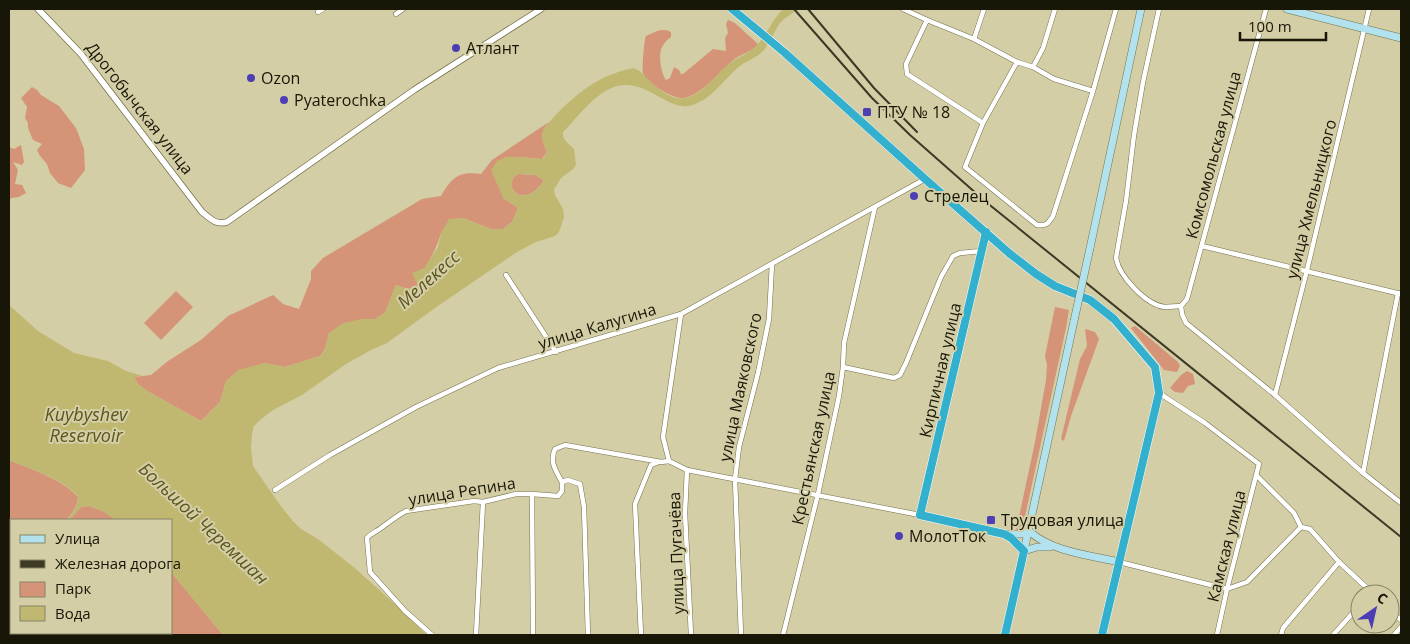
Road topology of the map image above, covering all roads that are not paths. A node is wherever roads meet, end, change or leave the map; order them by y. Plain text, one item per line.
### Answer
1 (38, 9) edge
2 (403, 9) edge
3 (541, 9) edge
4 (732, 9) edge
5 (903, 9) edge
6 (984, 9) edge
7 (1055, 9) edge
8 (1116, 9) edge
9 (1141, 9) edge
10 (1159, 9) edge
11 (1266, 9) edge
12 (1287, 9) edge
13 (1369, 9) edge
14 (396, 14) dead end
15 (926, 20) junction
16 (1365, 28) junction
17 (1401, 38) edge
18 (974, 39) junction
19 (1017, 62) junction
20 (1032, 66) junction
21 (1093, 91) junction
22 (983, 122) junction
23 (925, 179) junction
24 (875, 207) junction
25 (986, 232) junction
26 (1202, 246) junction
27 (982, 251) junction
28 (772, 264) junction
29 (1307, 270) junction
30 (506, 275) dead end
31 (1400, 293) edge
32 (1181, 306) junction
33 (681, 314) junction
34 (556, 352) junction
35 (843, 367) junction
36 (1160, 393) junction
37 (1275, 395) junction
38 (669, 461) junction
39 (661, 462) junction
40 (687, 470) junction
41 (1363, 473) junction
42 (1256, 475) junction
43 (735, 479) junction
44 (562, 482) junction
45 (274, 490) dead end
46 (532, 494) junction
47 (818, 494) junction
48 (483, 502) junction
49 (1401, 503) edge
50 (920, 515) junction
51 (1301, 527) junction
52 (1029, 531) junction
53 (1004, 534) junction
54 (1054, 547) junction
55 (1024, 551) junction
56 (1119, 562) junction
57 (1339, 562) junction
58 (1363, 584) edge
59 (1227, 589) junction
60 (1350, 616) edge
61 (1401, 628) edge
62 (432, 635) edge
63 (476, 635) edge
64 (533, 635) edge
65 (588, 635) edge
66 (641, 635) edge
67 (691, 635) edge
68 (741, 635) edge
69 (783, 635) edge
70 (1005, 635) edge
71 (1102, 635) edge
72 (1217, 635) edge
73 (1281, 635) edge
74 (1333, 635) edge
75 (1394, 635) edge

1 - 3 street, Дрогобычская улица
2 - 14 street
4 - 23 highway
5 - 15 street
6 - 18 street
7 - 20 street
8 - 21 street
9 - 52 main road, bridge
10 - 32 street
11 - 26 street, Комсомольская улица
12 - 16 main road
13 - 16 street, улица Хмельницкого
15 - 18 street
15 - 22 street
16 - 17 main road
16 - 29 street, улица Хмельницкого
18 - 19 street
19 - 20 street
19 - 22 street
20 - 21 street
21 - 22 street
23 - 24 street, улица Калугина
23 - 25 highway
24 - 28 street, улица Калугина
24 - 35 street, Крестьянская улица
25 - 27 highway, Кирпичная улица
25 - 36 highway
26 - 29 street
26 - 32 street, Комсомольская улица
27 - 35 street
27 - 50 highway, Кирпичная улица
28 - 33 street, улица Калугина
28 - 43 street, улица Маяковского
29 - 31 street
29 - 37 street, улица Хмельницкого
30 - 34 street
31 - 41 street
32 - 37 street
33 - 34 street, улица Калугина
33 - 38 street
34 - 45 street, улица Калугина
35 - 47 street, Крестьянская улица
36 - 42 street, Камская улица
36 - 56 highway
37 - 41 street
38 - 39 street
38 - 40 street
39 - 44 street
39 - 66 street
40 - 43 street
40 - 67 street, улица Пугачёва
41 - 49 street
42 - 51 street
42 - 59 street, Камская улица
43 - 47 street
43 - 68 street, улица Маяковского
44 - 46 street, улица Репина
44 - 65 street
46 - 48 street, улица Репина
46 - 64 street
47 - 50 street
47 - 69 street, Крестьянская улица
48 - 62 street, улица Репина
48 - 63 street
50 - 53 highway
51 - 57 street
51 - 59 street
52 - 53 main road
52 - 54 main road
52 - 55 main road
53 - 55 highway
54 - 55 main road
54 - 56 main road
55 - 70 highway
56 - 59 street
56 - 71 highway
57 - 58 street
57 - 73 street
59 - 72 street, Камская улица
60 - 74 street
61 - 75 street

